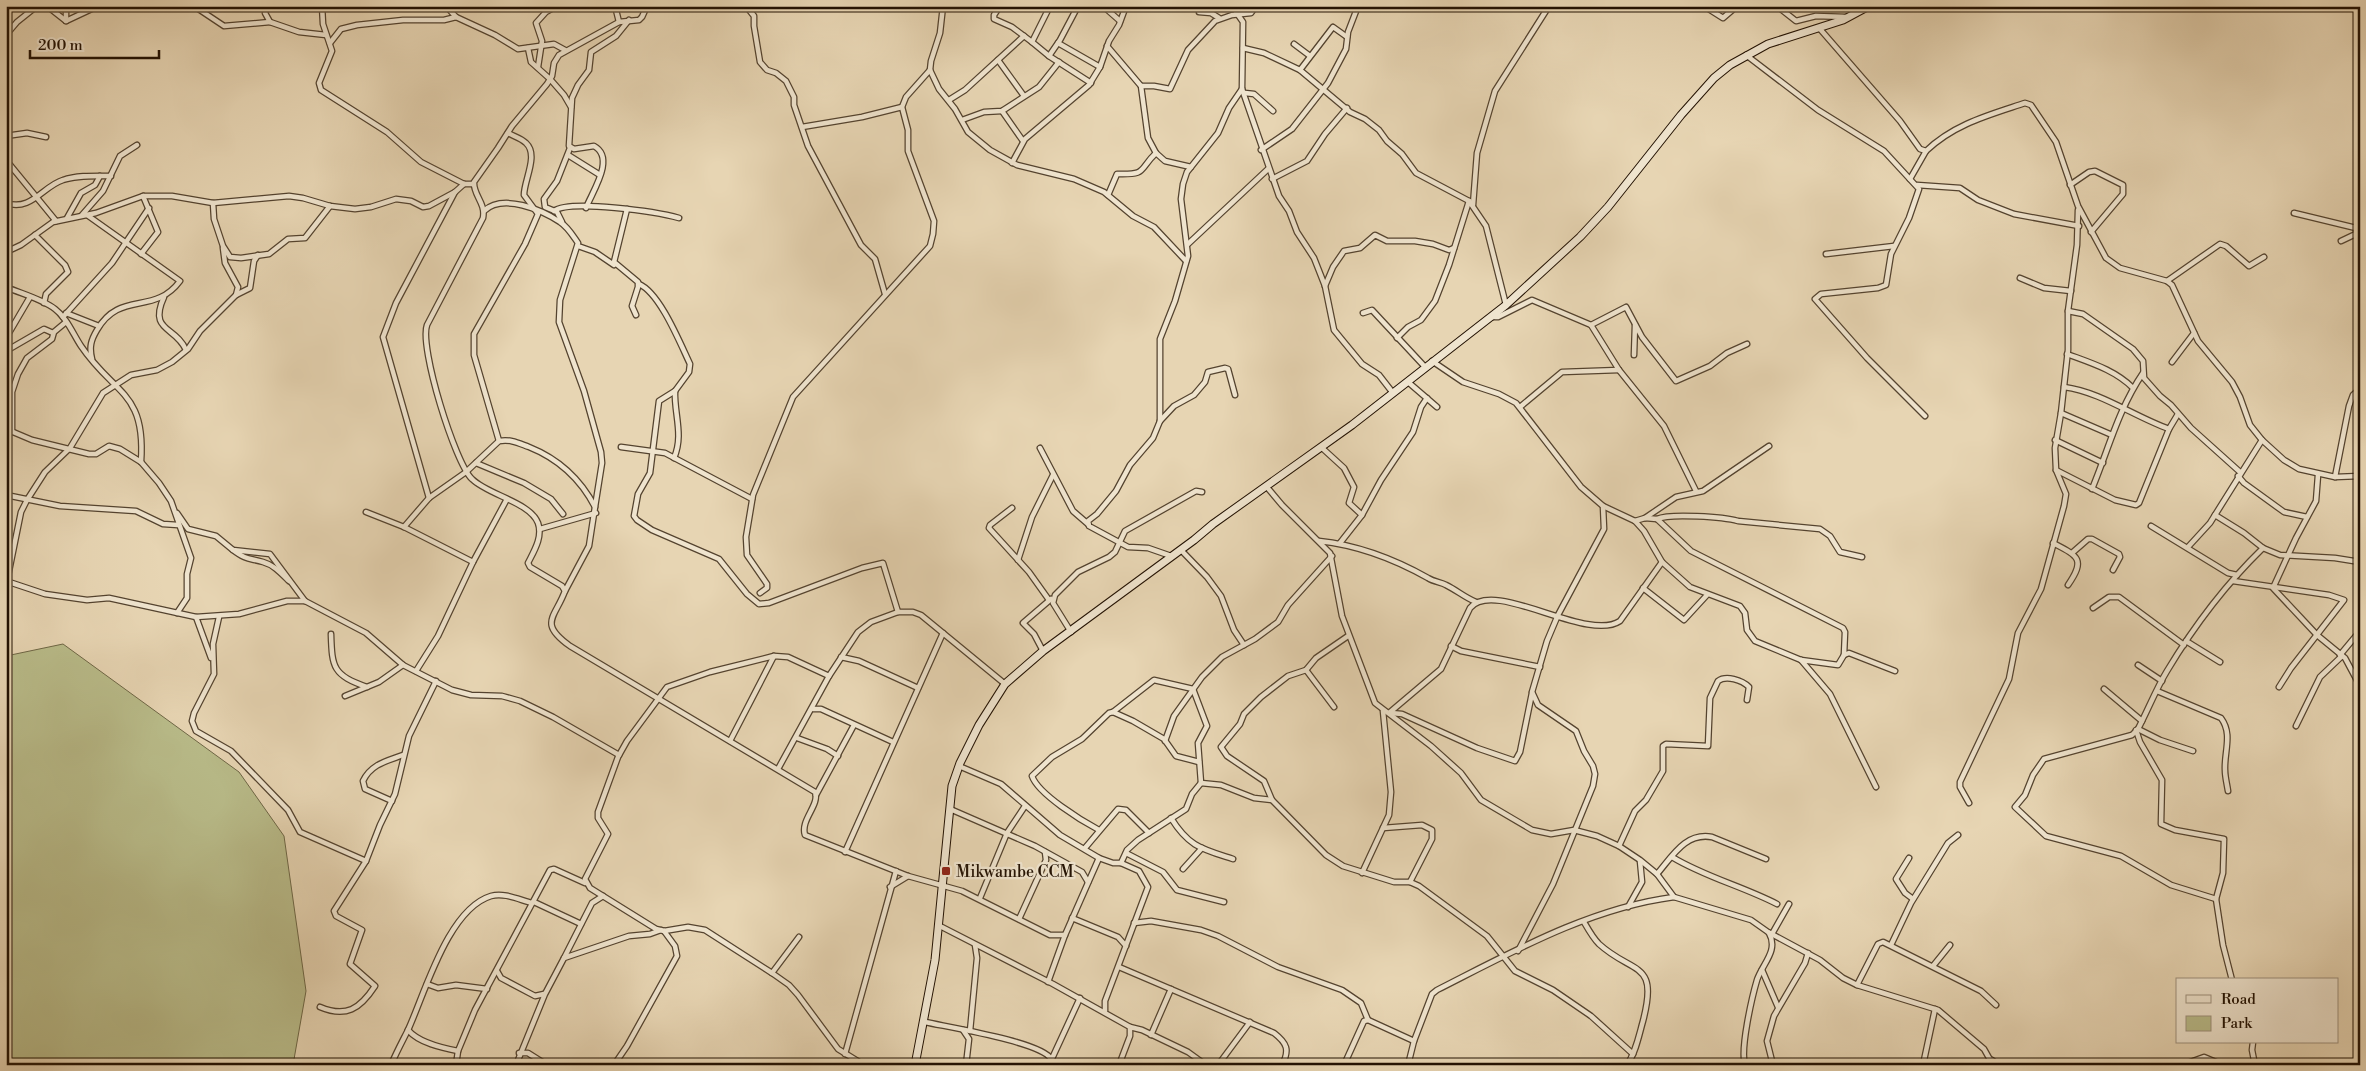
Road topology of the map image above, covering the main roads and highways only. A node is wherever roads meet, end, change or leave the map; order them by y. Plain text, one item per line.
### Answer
1 (1869, 6) edge
2 (915, 1065) edge

1 - 2 main road

